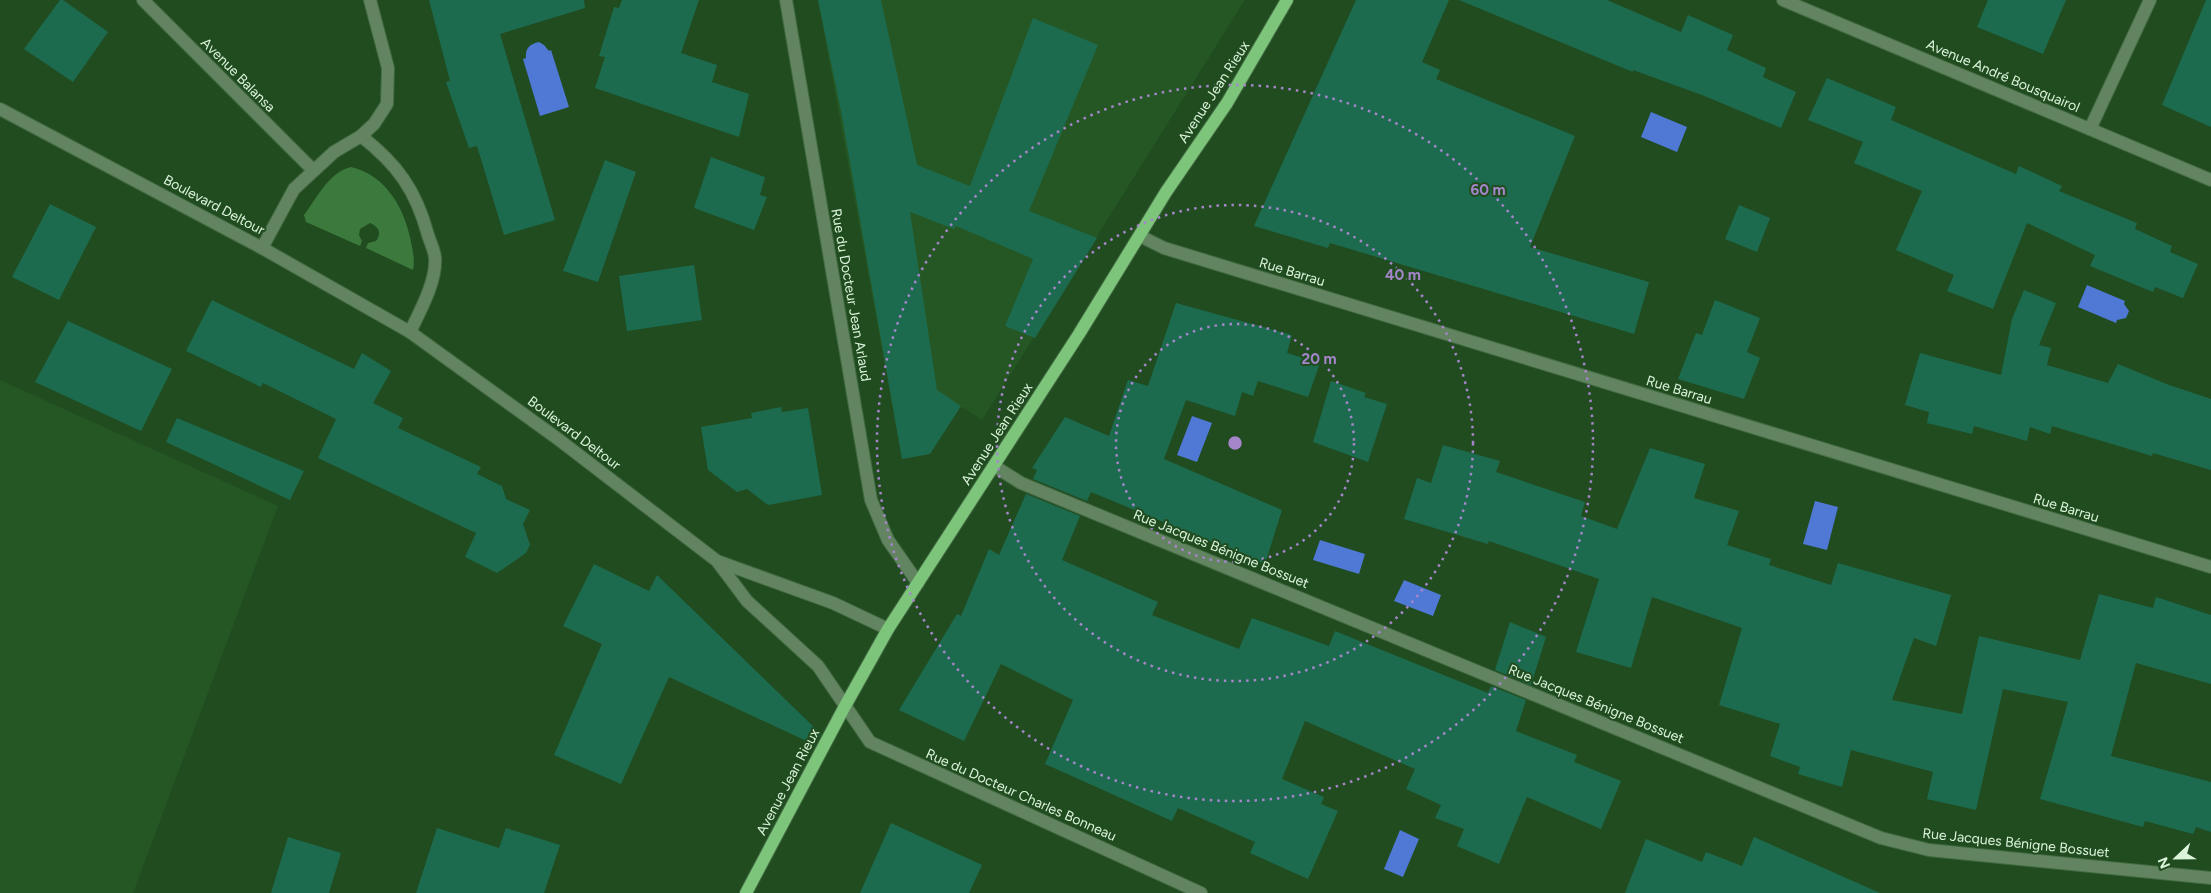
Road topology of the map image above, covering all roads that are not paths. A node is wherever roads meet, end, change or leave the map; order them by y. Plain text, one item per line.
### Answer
1 (143, 0) edge
2 (370, 0) edge
3 (786, 0) edge
4 (1287, 0) edge
5 (1783, 0) edge
6 (2150, 0) edge
7 (0, 110) edge
8 (2090, 129) junction
9 (361, 136) junction
10 (313, 170) junction
11 (2211, 180) edge
12 (1140, 236) junction
13 (262, 248) junction
14 (410, 332) junction
15 (994, 466) junction
16 (717, 561) junction
17 (2211, 568) edge
18 (918, 583) junction
19 (888, 629) junction
20 (844, 706) junction
21 (2211, 878) edge
22 (746, 893) edge
23 (1201, 893) edge

1 - 10 street, Avenue Balansa
2 - 9 street
3 - 18 street, Rue du Docteur Jean Arlaud
4 - 12 main road, Avenue Jean Rieux
5 - 8 street, Avenue André Bousquairol
6 - 8 street
7 - 13 street, Boulevard Deltour
8 - 11 street, Avenue André Bousquairol
9 - 10 street
9 - 14 street
10 - 13 street
12 - 15 main road, Avenue Jean Rieux
12 - 17 street, Rue Barrau
13 - 14 street, Boulevard Deltour
14 - 16 street, Boulevard Deltour
15 - 18 main road, Avenue Jean Rieux
15 - 21 street, Rue Jacques Bénigne Bossuet
16 - 19 street, Boulevard Deltour
16 - 20 street, Boulevard Deltour
18 - 19 main road, Avenue Jean Rieux
19 - 20 main road, Avenue Jean Rieux
20 - 22 main road, Avenue Jean Rieux
20 - 23 street, Rue du Docteur Charles Bonneau

